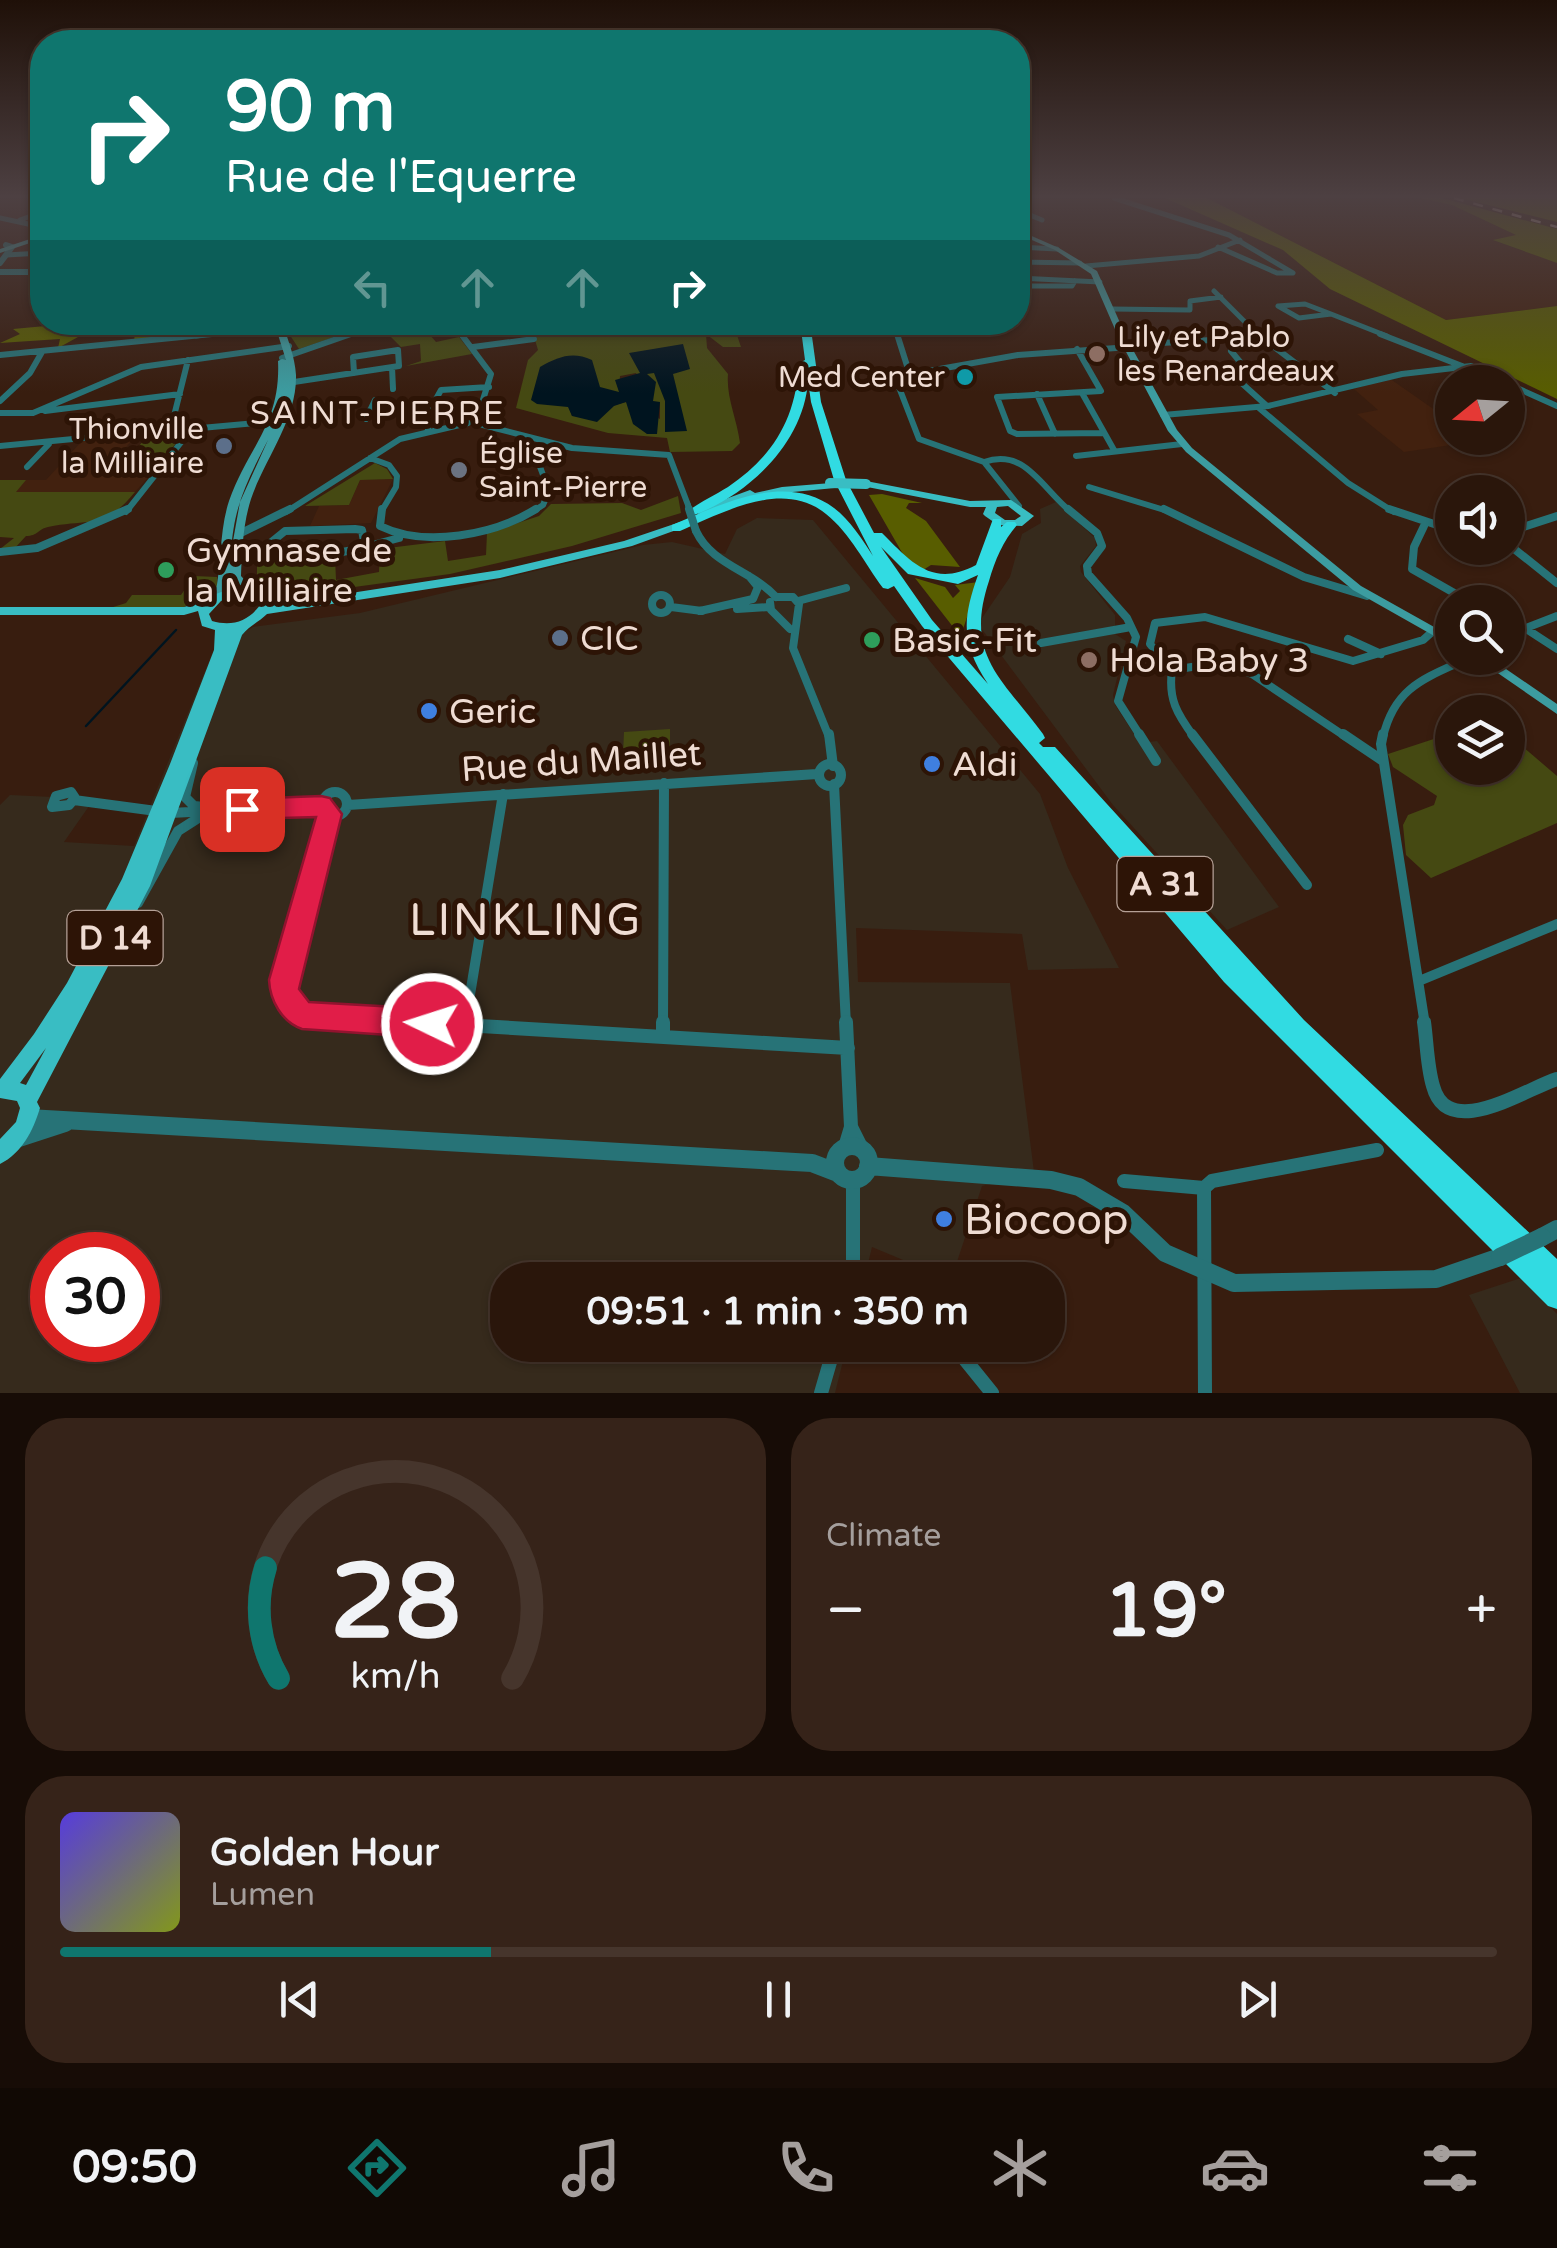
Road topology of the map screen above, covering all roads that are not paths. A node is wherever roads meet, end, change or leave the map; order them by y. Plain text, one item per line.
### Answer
1 (1040, 263) edge
2 (1080, 263) edge
3 (1120, 263) edge
4 (1253, 263) edge
5 (1278, 263) edge
6 (1083, 265) junction
7 (0, 272) edge
8 (30, 272) edge
9 (1030, 278) edge
10 (1075, 282) junction
11 (1100, 282) junction
12 (1030, 286) edge
13 (1214, 291) dead end
14 (1221, 298) junction
15 (1112, 308) junction
16 (1331, 314) junction
17 (202, 335) edge
18 (280, 335) edge
19 (340, 335) edge
20 (463, 335) edge
21 (806, 335) edge
22 (815, 335) edge
23 (898, 335) edge
24 (1261, 338) junction
25 (534, 339) dead end
26 (807, 341) junction
27 (1122, 346) junction
28 (473, 347) junction
29 (1077, 349) junction
30 (285, 351) junction
31 (1230, 351) dead end
32 (42, 352) junction
33 (0, 355) edge
34 (188, 360) junction
35 (1459, 365) edge
36 (392, 367) junction
37 (1226, 368) junction
38 (1196, 369) dead end
39 (1435, 370) edge
40 (909, 372) junction
41 (354, 373) junction
42 (294, 382) junction
43 (490, 387) junction
44 (393, 389) dead end
45 (1525, 392) edge
46 (1082, 393) junction
47 (1335, 393) junction
48 (180, 394) junction
49 (1037, 394) junction
50 (375, 400) dead end
51 (0, 401) edge
52 (1557, 406) edge
53 (1264, 407) junction
54 (430, 409) junction
55 (370, 410) junction
56 (0, 413) edge
57 (32, 413) junction
58 (1164, 415) junction
59 (366, 418) dead end
60 (478, 421) junction
61 (282, 422) junction
62 (171, 428) junction
63 (190, 429) junction
64 (428, 430) junction
65 (1103, 433) junction
66 (1055, 434) junction
67 (543, 442) junction
68 (49, 444) junction
69 (1182, 444) junction
70 (0, 446) edge
71 (1114, 450) junction
72 (1076, 456) dead end
73 (370, 458) junction
74 (984, 462) junction
75 (27, 467) dead end
76 (867, 486) joint
77 (1008, 487) junction
78 (1088, 487) dead end
79 (1020, 506) junction
80 (998, 514) junction
81 (1557, 516) edge
82 (242, 518) junction
83 (274, 519) junction
84 (1546, 520) junction
85 (673, 525) junction
86 (1557, 525) edge
87 (380, 526) junction
88 (1424, 526) junction
89 (1525, 527) edge
90 (1435, 528) edge
91 (240, 534) junction
92 (878, 536) junction
93 (408, 537) junction
94 (370, 546) junction
95 (0, 552) edge
96 (1525, 557) edge
97 (732, 566) junction
98 (1557, 582) edge
99 (1441, 585) edge
100 (846, 588) dead end
101 (248, 590) junction
102 (221, 596) junction
103 (1367, 596) junction
104 (776, 597) junction
105 (798, 601) junction
106 (266, 604) junction
107 (207, 605) junction
108 (671, 607) dead end
109 (774, 610) junction
110 (700, 611) junction
111 (792, 613) junction
112 (0, 614) edge
113 (1557, 616) edge
114 (204, 620) junction
115 (243, 625) junction
116 (1131, 627) junction
117 (221, 628) junction
118 (1525, 628) joint
119 (790, 630) junction
120 (1432, 632) junction
121 (1435, 634) edge
122 (1348, 639) dead end
123 (1040, 643) dead end
124 (1557, 649) edge
125 (1381, 654) junction
126 (954, 657) junction
127 (1171, 675) junction
128 (1435, 675) edge
129 (1507, 675) edge
130 (1557, 710) edge
131 (1037, 738) junction
132 (196, 745) junction
133 (1156, 760) dead end
134 (1383, 761) junction
135 (833, 766) junction
136 (817, 774) junction
137 (664, 783) junction
138 (834, 784) junction
139 (503, 794) junction
140 (74, 800) dead end
141 (348, 805) junction
142 (242, 809) junction
143 (325, 810) junction
144 (215, 811) junction
145 (164, 812) junction
146 (1307, 885) dead end
147 (130, 911) junction
148 (1554, 928) edge
149 (1419, 981) junction
150 (465, 1026) junction
151 (664, 1035) junction
152 (848, 1048) junction
153 (1557, 1079) edge
154 (2, 1089) edge
155 (28, 1109) junction
156 (69, 1122) junction
157 (16, 1139) junction
158 (1377, 1150) dead end
159 (0, 1154) edge
160 (853, 1154) junction
161 (812, 1162) junction
162 (846, 1177) junction
163 (1124, 1180) dead end
164 (1204, 1188) junction
165 (1550, 1233) edge
166 (851, 1262) edge
167 (1204, 1274) junction
168 (1557, 1276) edge
169 (1557, 1296) edge
170 (831, 1362) edge
171 (968, 1362) edge
172 (821, 1393) edge
173 (992, 1393) edge
174 (1206, 1393) edge

1 - 6 street
2 - 6 main road
3 - 6 street
4 - 5 street
6 - 11 main road
7 - 8 street
9 - 10 street
10 - 11 street
10 - 12 street
11 - 15 main road
13 - 14 street
14 - 15 street
14 - 24 street
15 - 27 main road
16 - 16 street
16 - 35 street
17 - 32 street
18 - 30 main road
19 - 30 street
20 - 28 street
21 - 26 highway, A 31
22 - 92 highway, A 31
23 - 40 street
24 - 27 street
24 - 47 street
25 - 28 street
26 - 85 highway
26 - 126 highway, A 31
27 - 29 street
27 - 58 main road
28 - 43 street
29 - 40 street
29 - 46 street
30 - 34 street
30 - 42 main road
30 - 61 main road
31 - 37 street
32 - 33 street
32 - 51 street
34 - 48 street
34 - 57 street
36 - 41 street
36 - 41 street
36 - 44 street
37 - 38 street
37 - 53 street
39 - 47 street
40 - 74 street
41 - 42 street
42 - 61 main road
43 - 54 street
43 - 60 street
45 - 52 street
46 - 49 street
46 - 65 street
47 - 53 street
48 - 57 street
48 - 62 street
49 - 66 street
49 - 66 street
50 - 55 street
53 - 58 street
53 - 88 street
54 - 55 street
54 - 64 street
55 - 59 street
56 - 57 street
58 - 69 main road
60 - 64 street
60 - 67 street
61 - 63 street
61 - 82 main road
61 - 102 main road
62 - 63 street
62 - 68 street
63 - 95 street
64 - 73 street
65 - 66 street
65 - 71 street
67 - 93 street
67 - 97 street, bridge
68 - 70 street
68 - 75 street
69 - 71 street
69 - 103 main road
71 - 72 street
73 - 83 street
73 - 87 street
74 - 77 street
74 - 116 street
76 - 80 main road
76 - 85 main road, bridge
77 - 79 street
77 - 80 street
78 - 103 street
79 - 80 main road
79 - 80 main road
80 - 92 highway
80 - 131 highway
81 - 84 street
82 - 83 street
82 - 91 main road
83 - 91 street
84 - 86 street
84 - 89 street
85 - 106 main road
85 - 126 highway
87 - 93 street
87 - 94 street
88 - 90 street
88 - 99 street
91 - 101 main road
92 - 131 highway, A 31
93 - 94 street
94 - 94 street
96 - 98 street
97 - 104 street
97 - 110 street
100 - 105 street
101 - 102 main road
101 - 106 main road
102 - 107 main road
103 - 120 main road
104 - 105 street
104 - 109 street
105 - 111 street
106 - 115 main road
107 - 112 main road
107 - 114 main road
108 - 110 street
109 - 110 street
109 - 111 street
109 - 119 street
111 - 119 street
112 - 114 main road
113 - 118 street
114 - 117 main road
115 - 117 main road
115 - 132 main road, D 14
116 - 123 street
116 - 133 street
117 - 145 main road, D 14
118 - 124 street
119 - 135 street
120 - 121 main road
120 - 125 street
122 - 125 street
125 - 127 street
126 - 169 highway, A 31
127 - 134 street
127 - 146 street
128 - 134 street
129 - 130 main road
131 - 168 highway, A 31
132 - 142 street
132 - 145 main road, D 14
134 - 149 street
135 - 136 street
135 - 138 street
136 - 137 street, Rue du Maillet
136 - 138 street
137 - 139 street, Rue du Maillet
137 - 151 street
138 - 152 street
139 - 141 street, Rue du Maillet
139 - 150 street
140 - 145 street
141 - 143 street
141 - 143 street, Rue du Maillet
142 - 143 street
142 - 144 street
143 - 150 street
144 - 145 street
144 - 147 street
145 - 147 main road, D 14
145 - 154 main road, D 14
147 - 155 main road, D 14
148 - 149 street
149 - 153 street
150 - 151 street
151 - 152 street
152 - 160 street
154 - 155 main road
155 - 156 street
155 - 157 main road
156 - 157 street
156 - 161 street
157 - 159 main road
158 - 164 street
160 - 161 street
160 - 162 street
160 - 162 street
160 - 167 street
161 - 162 street
162 - 166 street
163 - 164 street
164 - 167 street
165 - 167 street, bridge
167 - 174 street
170 - 172 street
171 - 173 street

